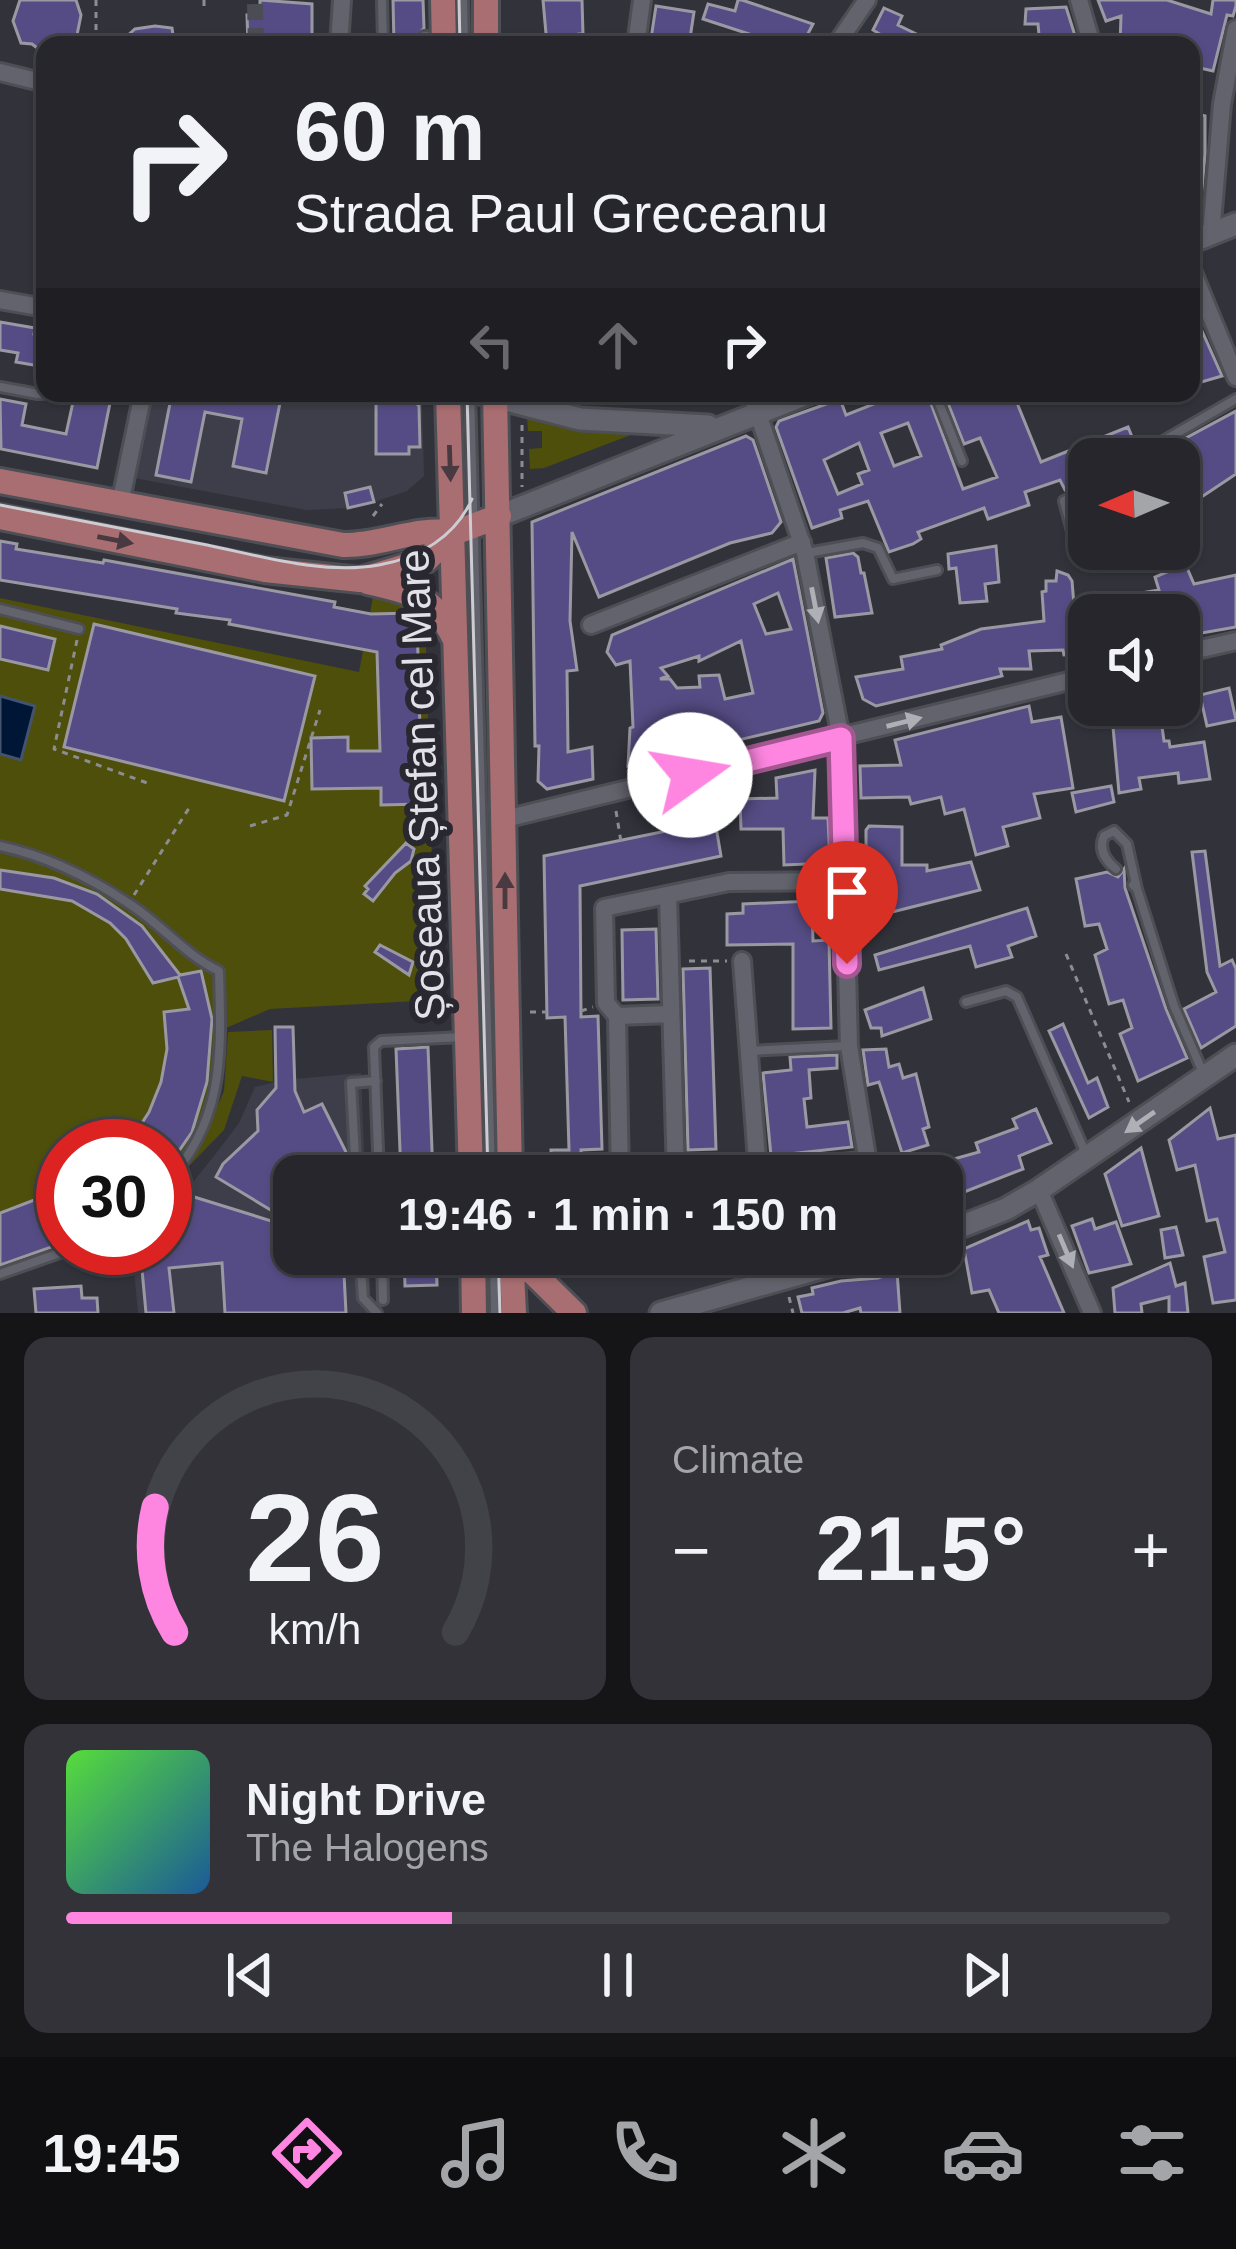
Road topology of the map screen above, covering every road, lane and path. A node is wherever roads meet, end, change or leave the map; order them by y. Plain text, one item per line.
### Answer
1 (96, 0) edge
2 (204, 0) edge
3 (342, 0) edge
4 (382, 0) edge
5 (443, 0) edge
6 (463, 0) edge
7 (485, 0) edge
8 (642, 0) edge
9 (866, 0) edge
10 (1078, 0) edge
11 (204, 11) dead end
12 (1236, 29) edge
13 (96, 36) edge
14 (340, 36) edge
15 (386, 36) edge
16 (433, 36) edge
17 (464, 36) edge
18 (487, 36) edge
19 (637, 36) edge
20 (842, 36) edge
21 (1089, 36) edge
22 (0, 72) edge
23 (36, 81) edge
24 (1236, 224) edge
25 (1201, 238) edge
26 (1200, 290) edge
27 (0, 300) edge
28 (36, 306) edge
29 (1236, 377) edge
30 (0, 387) edge
31 (36, 394) edge
32 (1236, 399) edge
33 (141, 402) edge
34 (449, 402) edge
35 (484, 402) edge
36 (487, 402) edge
37 (509, 402) edge
38 (939, 402) edge
39 (754, 403) edge
40 (521, 406) junction
41 (722, 427) junction
42 (1168, 438) edge
43 (962, 460) dead end
44 (0, 481) edge
45 (120, 504) junction
46 (382, 504) dead end
47 (511, 511) junction
48 (373, 516) dead end
49 (0, 517) edge
50 (464, 529) junction
51 (804, 548) junction
52 (937, 570) dead end
53 (360, 580) junction
54 (0, 610) edge
55 (591, 625) dead end
56 (80, 629) joint
57 (1236, 641) edge
58 (456, 643) junction
59 (1200, 649) edge
60 (1068, 681) edge
61 (320, 710) dead end
62 (841, 738) junction
63 (150, 784) dead end
64 (191, 806) dead end
65 (598, 814) dead end
66 (505, 819) junction
67 (250, 826) dead end
68 (621, 842) dead end
69 (0, 846) edge
70 (1116, 869) dead end
71 (845, 881) junction
72 (668, 895) junction
73 (129, 903) junction
74 (1066, 954) dead end
75 (669, 960) junction
76 (742, 962) joint
77 (966, 1002) dead end
78 (670, 1014) junction
79 (617, 1016) junction
80 (468, 1037) junction
81 (849, 1046) junction
82 (749, 1051) junction
83 (1236, 1055) edge
84 (1205, 1076) junction
85 (376, 1082) junction
86 (1138, 1123) junction
87 (192, 1147) edge
88 (355, 1155) edge
89 (378, 1155) edge
90 (471, 1155) edge
91 (490, 1155) edge
92 (510, 1155) edge
93 (620, 1155) edge
94 (675, 1155) edge
95 (749, 1155) edge
96 (867, 1155) edge
97 (1088, 1157) junction
98 (1040, 1190) junction
99 (963, 1226) edge
100 (36, 1261) edge
101 (0, 1274) edge
102 (361, 1275) edge
103 (382, 1275) edge
104 (473, 1275) edge
105 (494, 1275) edge
106 (513, 1275) edge
107 (535, 1275) edge
108 (796, 1275) edge
109 (383, 1300) dead end
110 (377, 1313) edge
111 (474, 1313) edge
112 (495, 1313) edge
113 (514, 1313) edge
114 (574, 1313) edge
115 (661, 1313) edge
116 (1092, 1313) edge

1 - 13 path
2 - 11 path
3 - 14 street
4 - 15 lane
5 - 16 main road
6 - 17 lane
7 - 18 main road
8 - 19 street
9 - 20 street
10 - 21 street
12 - 25 street
22 - 23 street
24 - 25 street
26 - 29 street
27 - 28 street
30 - 31 lane
32 - 42 lane
33 - 45 street
34 -> 50 main road, Șoseaua Ștefan cel Mare
35 - 50 lane, Șoseaua Ștefan cel Mare
36 - 47 main road, Șoseaua Ștefan cel Mare
37 - 40 street
38 - 43 lane
39 - 41 street
39 - 51 street
40 - 41 street
40 - 47 path
41 - 47 street
44 - 45 main road
45 - 50 main road
46 - 48 path
47 - 50 main road
47 - 66 main road, Șoseaua Ștefan cel Mare
49 -> 53 main road
50 - 53 main road
50 - 58 main road, Șoseaua Ștefan cel Mare
50 - 91 lane, Șoseaua Ștefan cel Mare
51 - 52 lane
51 - 55 street
51 -> 62 street
53 - 58 main road
54 - 56 lane
56 - 63 path
57 - 59 street
58 - 80 main road, Șoseaua Ștefan cel Mare
62 -> 60 street
61 - 67 path
62 - 66 street
62 - 71 street
64 - 73 path
65 - 68 path
92 -> 66 main road, Șoseaua Ștefan cel Mare
69 - 73 lane
70 - 84 lane
71 - 72 street
71 - 81 street
72 - 75 street
72 - 79 street
73 - 87 lane
74 - 86 path
75 - 76 path
75 - 78 street
76 - 82 street
77 - 97 lane
78 - 79 street
78 - 94 street
79 - 93 street
80 - 85 lane
80 - 90 main road, Șoseaua Ștefan cel Mare
81 - 82 lane
81 - 96 street
82 - 95 street
83 - 84 street
84 -> 86 street
85 - 88 lane
85 - 89 lane
86 - 97 street
97 - 98 street
98 - 99 street
98 -> 116 street
100 - 101 lane
102 - 110 lane
103 - 109 lane
104 - 111 main road
105 - 112 lane
106 - 113 main road
107 - 114 main road
108 - 115 street

